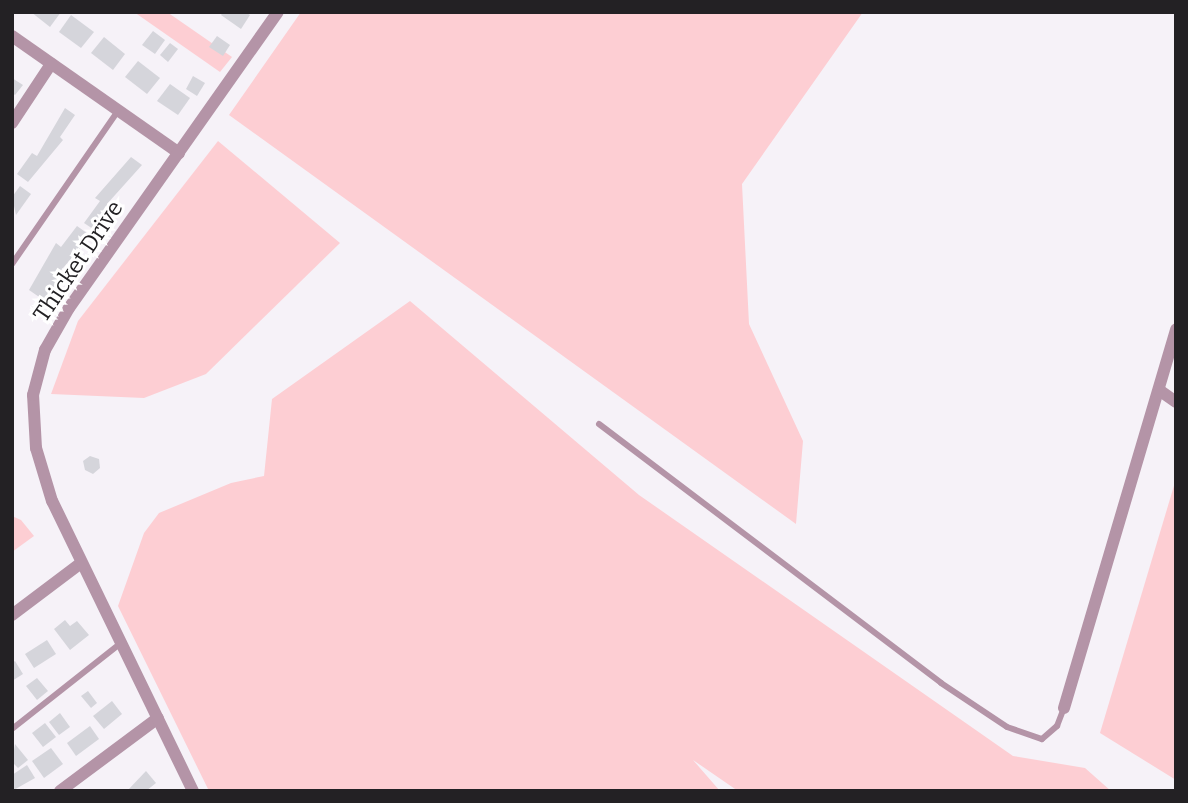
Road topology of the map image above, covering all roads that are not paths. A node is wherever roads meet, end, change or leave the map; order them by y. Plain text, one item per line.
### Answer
1 (278, 12) edge
2 (12, 36) edge
3 (51, 64) junction
4 (118, 111) junction
5 (12, 123) edge
6 (178, 153) junction
7 (12, 264) edge
8 (1176, 329) edge
9 (1159, 390) junction
10 (1176, 402) edge
11 (599, 424) dead end
12 (81, 563) junction
13 (12, 615) edge
14 (121, 643) junction
15 (1064, 708) joint
16 (158, 718) junction
17 (12, 729) edge
18 (60, 791) edge
19 (193, 791) edge

1 - 6 street, Thicket Drive
2 - 3 street
3 - 4 street
3 - 5 street
4 - 6 street
4 - 7 lane
6 - 12 street, Thicket Drive
8 - 9 street
9 - 10 street
9 - 15 street
11 - 15 lane
12 - 13 street
12 - 14 street, Thicket Drive
14 - 16 street, Thicket Drive
14 - 17 lane
16 - 18 street
16 - 19 street, Thicket Drive

